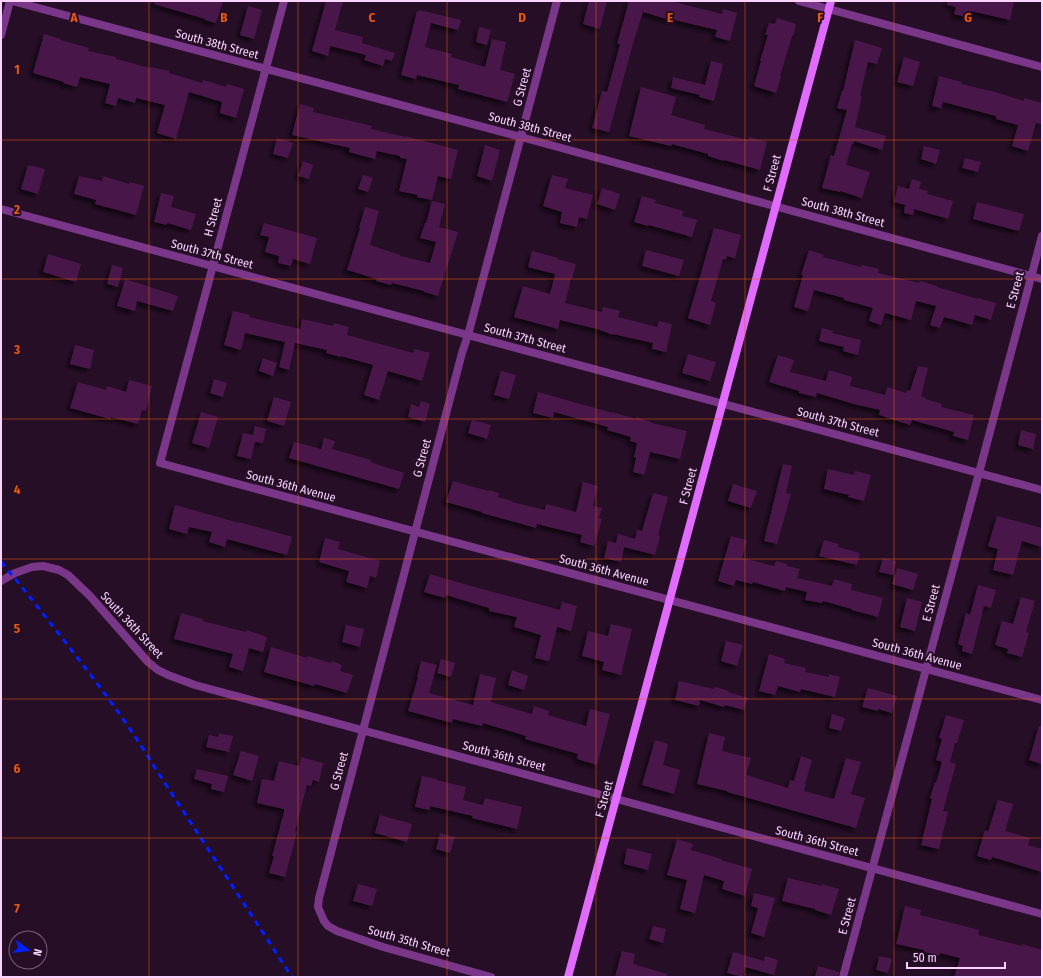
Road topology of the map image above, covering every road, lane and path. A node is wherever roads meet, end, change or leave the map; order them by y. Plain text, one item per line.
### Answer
1 (11, 1) edge
2 (284, 1) edge
3 (557, 1) edge
4 (799, 1) edge
5 (830, 5) edge
6 (1, 35) edge
7 (1042, 67) edge
8 (266, 69) junction
9 (521, 137) junction
10 (776, 206) junction
11 (1, 210) edge
12 (1042, 236) edge
13 (213, 266) junction
14 (1031, 276) junction
15 (1042, 279) edge
16 (468, 335) junction
17 (723, 404) junction
18 (160, 463) joint
19 (979, 473) junction
20 (1042, 490) edge
21 (415, 532) junction
22 (1, 581) edge
23 (670, 601) junction
24 (926, 669) junction
25 (1042, 700) edge
26 (362, 730) junction
27 (617, 799) junction
28 (872, 868) junction
29 (1042, 914) edge
30 (324, 921) joint
31 (491, 977) edge
32 (568, 977) edge
33 (843, 977) edge

1 - 6 street
1 - 8 street, South 38th Street
2 - 8 street, H Street
3 - 9 street, G Street
4 - 5 street
5 - 7 street
5 - 10 main road, F Street
8 - 9 street, South 38th Street
8 - 13 street, H Street
9 - 10 street, South 38th Street
9 - 16 street, G Street
10 - 14 street, South 38th Street
10 - 17 main road, F Street
11 - 13 street, South 37th Street
12 - 14 street, E Street
13 - 16 street, South 37th Street
13 - 18 street, H Street
14 - 15 street, South 38th Street
14 - 19 street, E Street
16 - 17 street, South 37th Street
16 - 21 street, G Street
17 - 19 street, South 37th Street
17 - 23 main road, F Street
18 - 21 street, South 36th Avenue
19 - 20 street, South 37th Street
19 - 24 street, E Street
21 - 23 street, South 36th Avenue
21 - 26 street, G Street
22 - 26 street, South 36th Street
23 - 24 street, South 36th Avenue
23 - 27 main road, F Street
24 - 25 street, South 36th Avenue
24 - 28 street, E Street
26 - 27 street, South 36th Street
26 - 30 street, G Street
27 - 28 street, South 36th Street
27 - 32 main road, F Street
28 - 29 street, South 36th Street
28 - 33 street, E Street
30 - 31 street, South 35th Street

